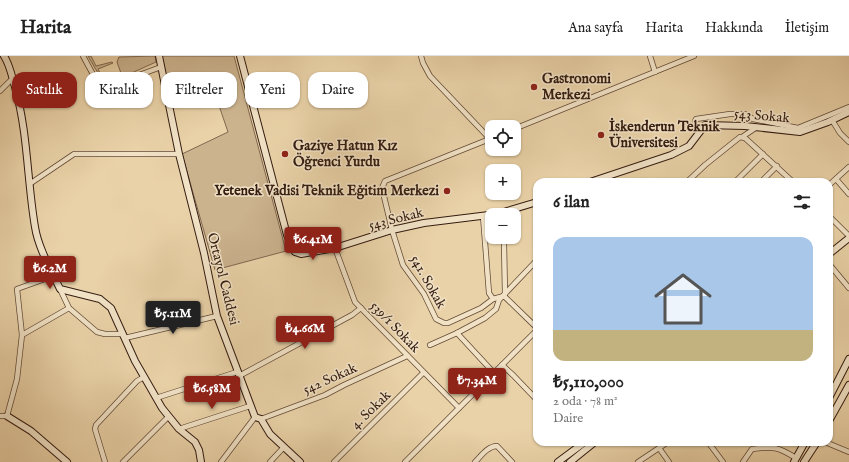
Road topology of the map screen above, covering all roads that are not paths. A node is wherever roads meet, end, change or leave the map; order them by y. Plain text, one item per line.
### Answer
1 (4, 56) edge
2 (83, 56) edge
3 (159, 56) edge
4 (240, 56) edge
5 (422, 56) edge
6 (650, 56) edge
7 (694, 56) edge
8 (161, 66) junction
9 (655, 72) junction
10 (12, 78) joint
11 (0, 91) edge
12 (849, 107) edge
13 (20, 108) edge
14 (849, 112) edge
15 (832, 120) junction
16 (695, 121) dead end
17 (521, 127) edge
18 (757, 127) junction
19 (485, 133) edge
20 (744, 137) junction
21 (485, 141) edge
22 (849, 142) edge
23 (179, 154) junction
24 (763, 154) junction
25 (777, 166) junction
26 (849, 167) edge
27 (609, 178) edge
28 (691, 178) edge
29 (740, 178) edge
30 (765, 178) edge
31 (789, 178) edge
32 (836, 179) junction
33 (833, 182) edge
34 (31, 183) junction
35 (849, 194) edge
36 (533, 204) edge
37 (521, 208) edge
38 (483, 216) joint
39 (833, 220) edge
40 (392, 230) junction
41 (849, 237) edge
42 (504, 244) edge
43 (335, 248) junction
44 (833, 251) edge
45 (533, 264) edge
46 (833, 269) edge
47 (53, 276) junction
48 (849, 288) edge
49 (60, 289) junction
50 (504, 295) junction
51 (493, 299) junction
52 (69, 308) junction
53 (361, 308) junction
54 (217, 316) junction
55 (533, 325) edge
56 (457, 333) junction
57 (533, 333) edge
58 (22, 335) junction
59 (124, 336) junction
60 (430, 345) dead end
61 (407, 356) junction
62 (849, 359) edge
63 (502, 366) junction
64 (424, 373) junction
65 (494, 373) junction
66 (238, 374) junction
67 (144, 377) junction
68 (849, 385) edge
69 (833, 390) edge
70 (533, 396) edge
71 (156, 398) junction
72 (250, 406) junction
73 (459, 408) junction
74 (833, 413) edge
75 (3, 416) edge
76 (168, 417) junction
77 (258, 418) junction
78 (179, 429) junction
79 (833, 445) edge
80 (580, 446) edge
81 (590, 446) edge
82 (662, 446) edge
83 (711, 446) edge
84 (803, 446) edge
85 (814, 446) edge
86 (284, 447) junction
87 (659, 448) junction
88 (849, 452) edge
89 (795, 460) edge
90 (68, 462) edge
91 (105, 462) edge
92 (123, 462) edge
93 (201, 462) edge
94 (221, 462) edge
95 (270, 462) edge
96 (300, 462) edge
97 (334, 462) edge
98 (405, 462) edge
99 (475, 462) edge
100 (512, 462) edge
101 (558, 462) edge
102 (570, 462) edge
103 (638, 462) edge
104 (669, 462) edge
105 (723, 462) edge
106 (743, 462) edge
107 (804, 462) edge

1 - 10 street
2 - 8 street
3 - 8 street, Ortayol Caddesi
4 - 43 street, 543 Sokak
5 - 19 street
6 - 9 street
7 - 9 street
8 - 23 street, Ortayol Caddesi
9 - 17 street
10 - 11 street
12 - 16 street
13 - 34 street
14 - 15 street, 543 Sokak
15 - 18 street, 543 Sokak
15 - 22 street
18 - 20 street
18 - 27 street, 543 Sokak
20 - 24 street
20 - 28 street
21 - 40 street, 541. Sokak
23 - 34 street
23 - 54 street, Ortayol Caddesi
24 - 25 street
24 - 29 street
25 - 30 street
25 - 31 street
26 - 32 street
32 - 33 street
32 - 35 street
34 - 47 street
36 - 37 street, 543 Sokak
38 - 40 street, 543 Sokak
38 - 51 street
39 - 41 street
40 - 43 street, 543 Sokak
40 - 51 street, 541. Sokak
41 - 44 street
42 - 50 street
43 - 53 street, 539/1 Sokak
45 - 50 street
46 - 48 street
47 - 49 street
47 - 58 street
49 - 52 street
49 - 59 street
50 - 51 street, 541. Sokak
50 - 55 street
50 - 56 street
52 - 58 street
52 - 59 street
53 - 61 street, 539/1 Sokak
53 - 66 street
54 - 59 street
54 - 66 street, Ortayol Caddesi
56 - 60 street
56 - 65 street
57 - 63 street
58 - 75 street
59 - 67 street
61 - 64 street, 539/1 Sokak
61 - 77 street, 542 Sokak
62 - 69 street
63 - 65 street
63 - 70 street
64 - 73 street, 539/1 Sokak
64 - 97 street, 4. Sokak
65 - 73 street
66 - 71 street
66 - 72 street, Ortayol Caddesi
67 - 71 street
67 - 91 street
68 - 74 street
71 - 76 street
72 - 77 street, Ortayol Caddesi
72 - 78 street
73 - 98 street
75 - 90 street
76 - 78 street
76 - 92 street
77 - 86 street, Ortayol Caddesi
77 - 94 street
78 - 93 street
79 - 88 street
80 - 101 street
81 - 102 street
82 - 87 street
83 - 105 street
84 - 89 street
85 - 107 street
86 - 95 street
86 - 96 street, Ortayol Caddesi
87 - 103 street
87 - 104 street
89 - 106 street
99 - 100 street

